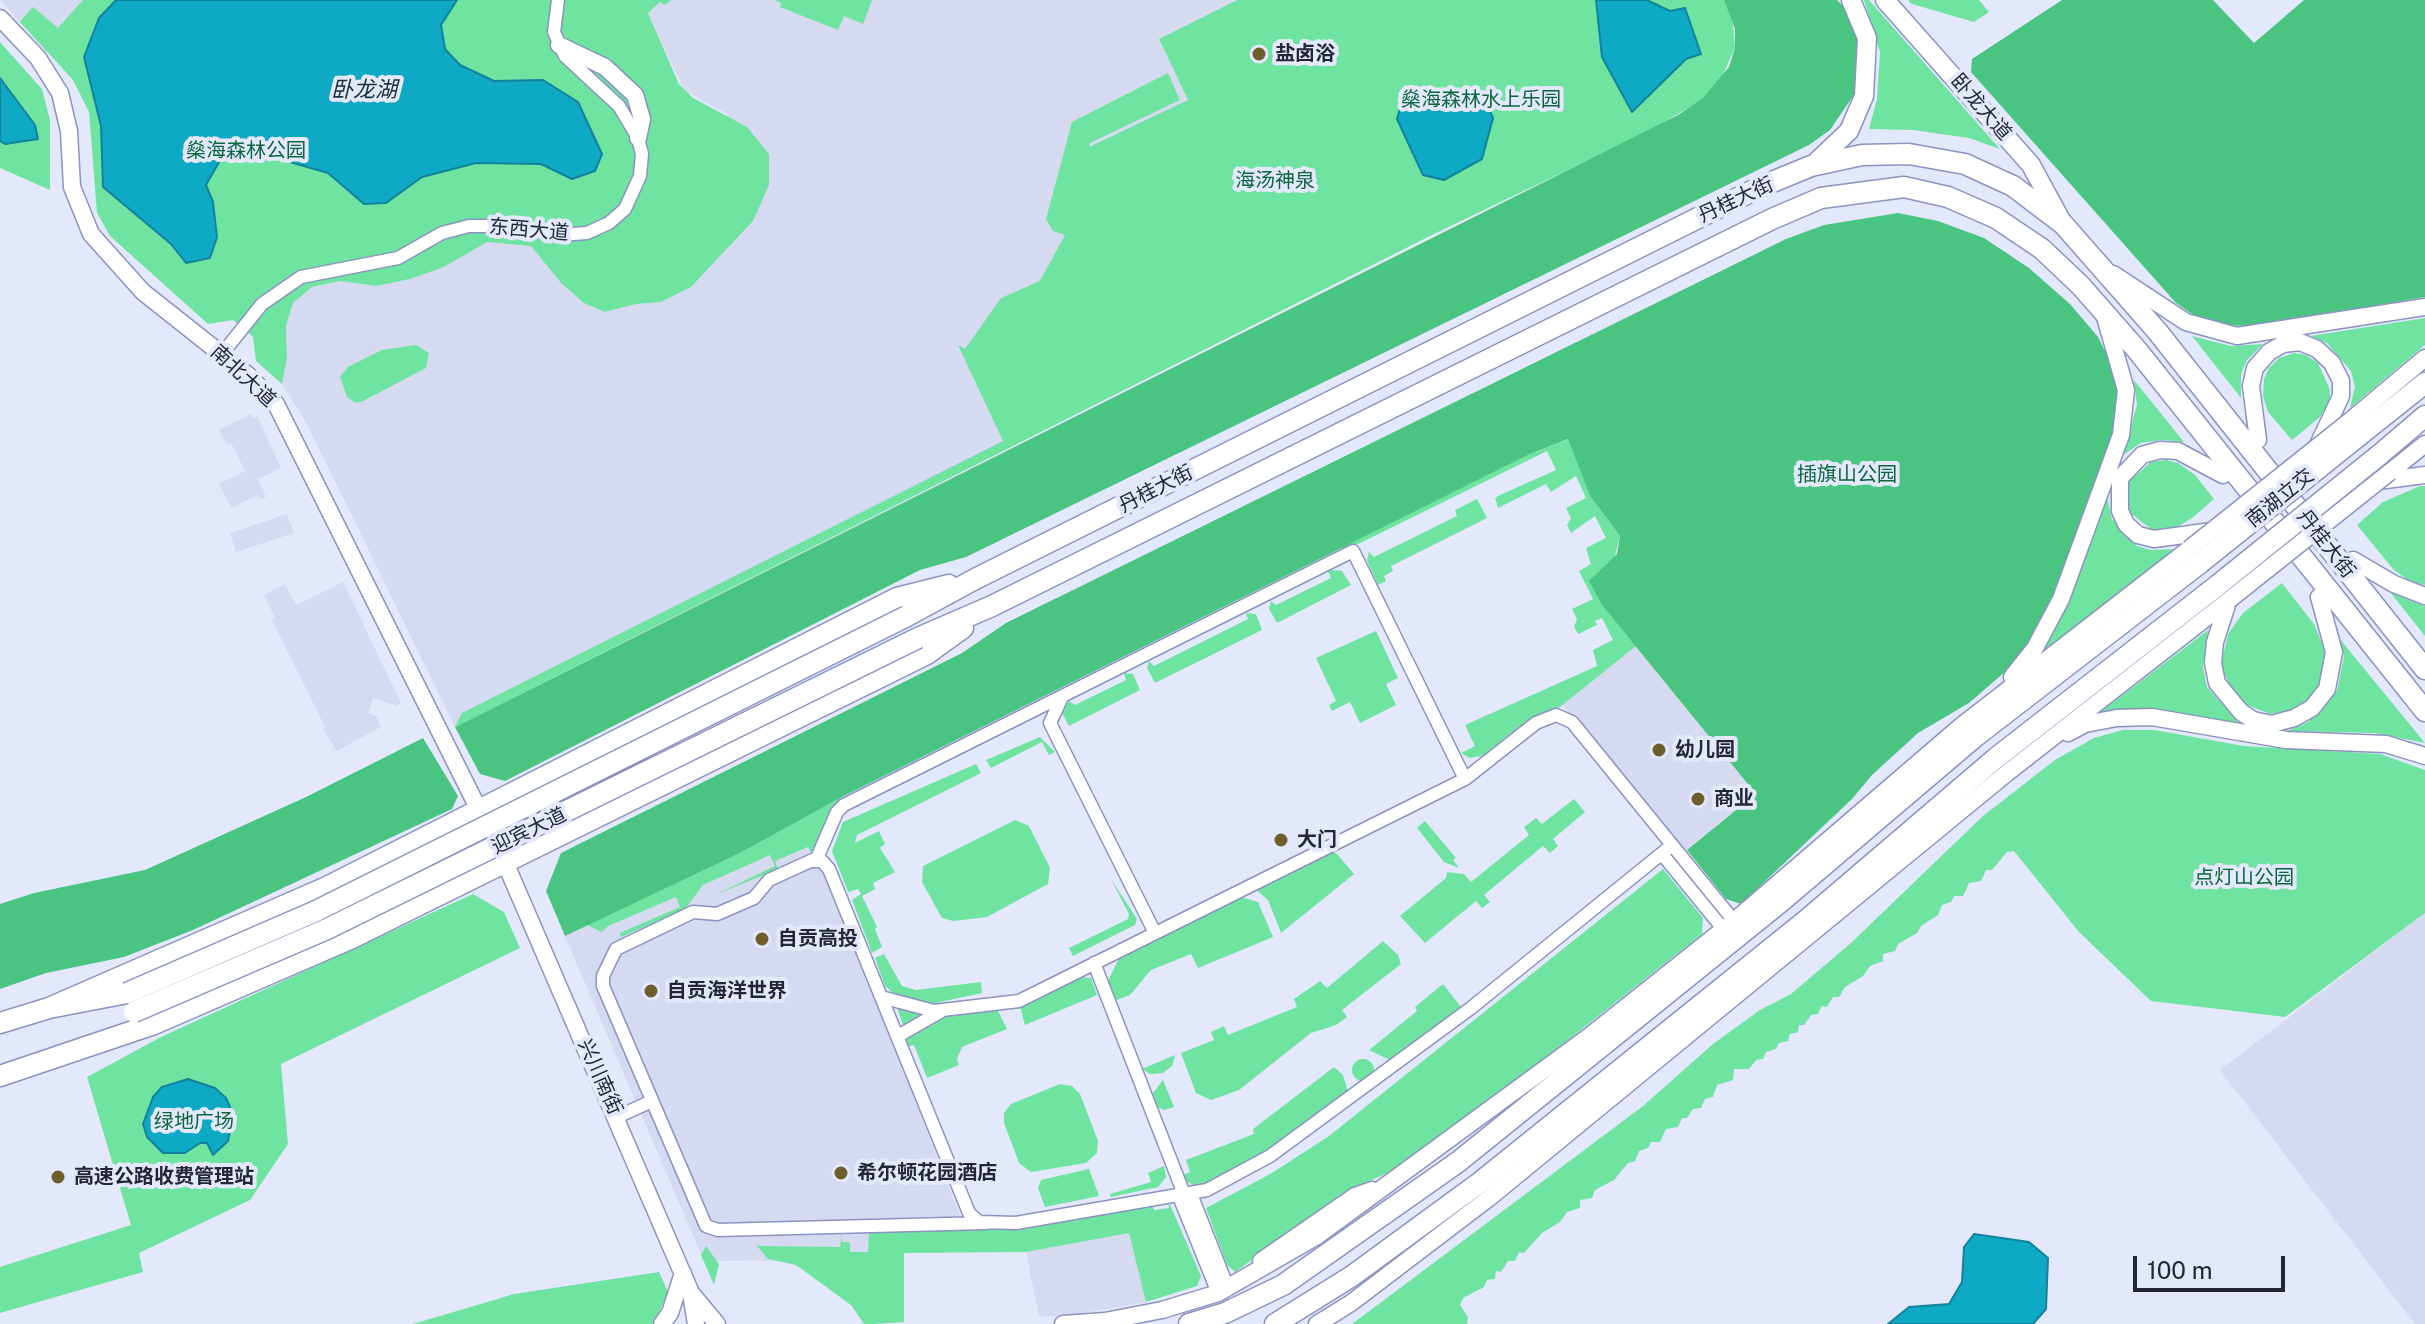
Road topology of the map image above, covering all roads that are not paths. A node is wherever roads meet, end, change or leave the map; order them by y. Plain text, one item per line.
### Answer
1 (558, 0) edge
2 (1851, 0) edge
3 (1885, 0) edge
4 (0, 18) edge
5 (559, 45) joint
6 (638, 138) joint
7 (1811, 166) junction
8 (2063, 224) junction
9 (2100, 265) junction
10 (2125, 295) junction
11 (2425, 307) edge
12 (2104, 312) junction
13 (2122, 333) junction
14 (222, 354) junction
15 (2425, 358) edge
16 (2425, 383) edge
17 (2425, 416) edge
18 (2356, 427) junction
19 (2258, 440) junction
20 (2425, 444) edge
21 (2317, 447) junction
22 (2382, 470) junction
23 (2223, 475) junction
24 (2425, 475) edge
25 (2212, 531) junction
26 (2194, 556) junction
27 (2353, 560) junction
28 (977, 578) junction
29 (2224, 592) junction
30 (2425, 596) edge
31 (2319, 597) junction
32 (992, 606) junction
33 (907, 616) joint
34 (918, 638) joint
35 (2425, 651) edge
36 (2425, 669) edge
37 (1062, 697) junction
38 (1991, 703) junction
39 (2425, 711) edge
40 (1022, 716) junction
41 (2425, 718) edge
42 (1050, 723) junction
43 (2038, 748) junction
44 (2425, 756) edge
45 (1465, 779) junction
46 (538, 781) junction
47 (480, 811) junction
48 (560, 836) junction
49 (426, 838) junction
50 (1918, 848) junction
51 (823, 850) junction
52 (1667, 850) junction
53 (813, 861) junction
54 (506, 863) junction
55 (829, 869) junction
56 (452, 889) junction
57 (1783, 900) junction
58 (1729, 925) junction
59 (1155, 933) junction
60 (1762, 956) junction
61 (1094, 963) junction
62 (1646, 991) junction
63 (881, 997) junction
64 (131, 1002) junction
65 (49, 1008) junction
66 (941, 1011) junction
67 (0, 1023) edge
68 (898, 1036) junction
69 (1587, 1038) junction
70 (65, 1054) junction
71 (0, 1076) edge
72 (1596, 1089) junction
73 (652, 1101) junction
74 (617, 1117) junction
75 (1458, 1162) junction
76 (1184, 1194) junction
77 (1489, 1198) junction
78 (986, 1223) junction
79 (683, 1273) junction
80 (1223, 1290) junction
81 (691, 1293) junction
82 (1351, 1303) junction
83 (662, 1324) edge
84 (696, 1324) edge
85 (717, 1324) edge
86 (1063, 1324) edge
87 (1189, 1324) edge
88 (1275, 1324) edge
89 (1317, 1324) edge
90 (1336, 1324) edge

1 - 5 street
2 - 7 main road
3 - 8 main road, 卧龙大道
4 - 14 street, 南北大道
5 - 6 street
6 - 14 street, 东西大道
7 - 8 main road, 丹桂大街
7 - 28 main road, 丹桂大街
8 - 9 main road, 丹桂大街
9 - 10 main road, 丹桂大街
9 - 11 street
10 - 19 main road
10 - 36 main road, 丹桂大街
12 - 13 main road, 丹桂大街
12 - 32 main road, 丹桂大街
12 - 38 street
13 - 23 main road
13 - 39 main road, 丹桂大街
14 - 47 street, 南北大道
15 - 18 street
16 - 18 main road, 南湖立交
17 - 22 main road, 南湖立交
18 - 21 street, bridge
18 - 26 main road, 南湖立交, bridge
19 - 21 street
19 - 27 main road
20 - 22 street
21 - 25 street, bridge
22 - 24 street
22 - 29 main road, 南湖立交, bridge
23 - 25 street
23 - 31 main road
25 - 26 street, bridge
26 - 38 street
26 - 57 main road, 南湖立交
27 - 30 street
27 - 35 main road
28 - 33 main road, 丹桂大街
28 - 46 main road
29 - 31 street
29 - 43 street
29 - 60 main road, 南湖立交
31 - 41 main road
32 - 34 main road, 丹桂大街
32 - 48 main road
33 - 64 main road, 迎宾大道, bridge
34 - 64 main road, 迎宾大道, bridge
37 - 40 street
37 - 42 street
37 - 45 street
38 - 58 street
40 - 42 street
40 - 51 street
42 - 59 street
43 - 44 street
43 - 50 street
45 - 52 street
45 - 59 street
46 - 47 main road
46 - 48 main road
47 - 49 main road
47 - 54 street, 南北大道
48 - 54 main road
49 - 56 main road
49 - 65 main road
50 - 60 street
50 - 77 street
51 - 53 street
51 - 55 street
52 - 58 street
52 - 76 street
53 - 55 street
53 - 73 street
54 - 56 main road
54 - 74 street, 兴川南街
55 - 63 street
56 - 70 main road
57 - 62 street
57 - 75 main road, 南湖立交
58 - 62 street
59 - 61 street
60 - 72 main road, 南湖立交
61 - 66 street
61 - 76 street
62 - 69 street
63 - 66 street
63 - 68 street
64 - 65 main road
64 - 70 main road
65 - 67 main road
66 - 68 street
68 - 78 street
69 - 75 street
69 - 80 street
70 - 71 main road
72 - 77 street
72 - 88 main road, 南湖立交
73 - 74 street
73 - 78 street
74 - 79 street, 兴川南街
75 - 87 main road, 南湖立交
76 - 78 street
76 - 80 street
77 - 82 street
79 - 81 street, 兴川南街
79 - 83 street
80 - 86 street
81 - 84 street, 兴川南街
81 - 85 street, 兴川南街
82 - 89 street
82 - 90 street

